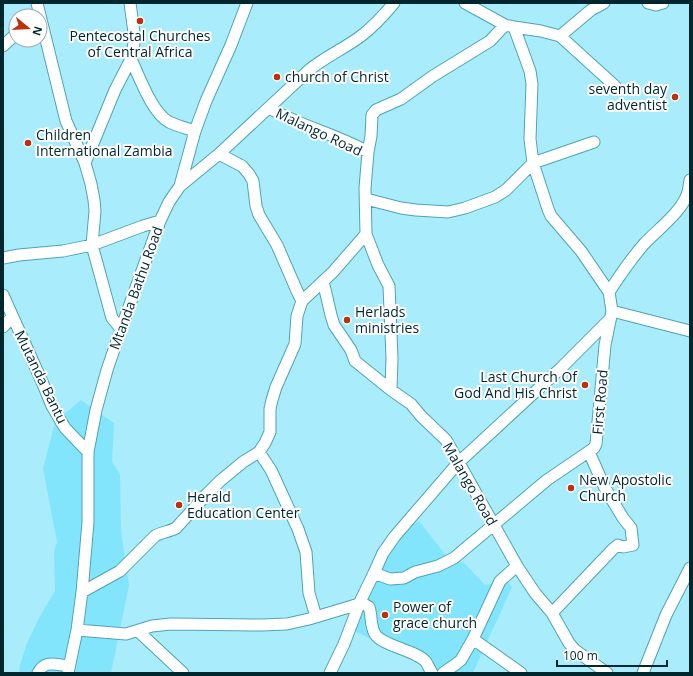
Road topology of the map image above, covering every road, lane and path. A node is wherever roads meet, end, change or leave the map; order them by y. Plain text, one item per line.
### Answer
1 (130, 3) edge
2 (247, 3) edge
3 (394, 3) edge
4 (465, 3) edge
5 (604, 3) edge
6 (648, 3) edge
7 (663, 3) edge
8 (509, 26) junction
9 (560, 36) junction
10 (47, 48) edge
11 (130, 59) junction
12 (615, 86) dead end
13 (269, 108) junction
14 (195, 131) junction
15 (594, 142) dead end
16 (368, 152) junction
17 (219, 154) junction
18 (85, 163) junction
19 (533, 163) junction
20 (690, 180) edge
21 (180, 186) junction
22 (689, 194) edge
23 (366, 199) junction
24 (160, 222) junction
25 (366, 234) junction
26 (92, 245) junction
27 (3, 258) edge
28 (323, 280) junction
29 (609, 292) junction
30 (3, 295) edge
31 (302, 301) junction
32 (611, 315) junction
33 (12, 317) junction
34 (3, 327) edge
35 (688, 328) edge
36 (121, 329) junction
37 (391, 390) junction
38 (88, 452) junction
39 (260, 452) junction
40 (589, 452) junction
41 (458, 463) junction
42 (493, 524) junction
43 (517, 566) junction
44 (690, 568) edge
45 (374, 573) junction
46 (82, 592) junction
47 (360, 603) junction
48 (552, 613) junction
49 (316, 617) junction
50 (77, 630) junction
51 (138, 631) junction
52 (474, 639) junction
53 (69, 670) edge
54 (38, 673) edge
55 (183, 673) edge
56 (330, 673) edge
57 (432, 673) edge
58 (443, 673) edge
59 (521, 673) edge
60 (607, 673) edge
61 (643, 673) edge

1 - 11 street
2 - 14 street
3 - 13 street, Mtanda Bathu Road
4 - 8 street
5 - 9 street
6 - 7 street
8 - 9 street
8 - 16 street
8 - 19 street
9 - 12 street
10 - 18 street
11 - 14 street
11 - 18 street
13 - 16 street, Malango Road
13 - 17 street, Mtanda Bathu Road
14 - 21 street
15 - 19 street
16 - 23 street, Malango Road
17 - 21 street, Mtanda Bathu Road
17 - 31 street
18 - 26 street
19 - 23 street
19 - 29 street
20 - 22 street
21 - 24 street, Mtanda Bathu Road
22 - 29 street
23 - 25 street, Malango Road
24 - 26 street
24 - 36 street, Mtanda Bathu Road
25 - 28 street
25 - 37 street, Malango Road
26 - 27 street
26 - 36 street
28 - 31 street
28 - 37 street
29 - 32 street
30 - 33 street, Mutanda Bantu
31 - 39 street
32 - 35 street
32 - 40 street, First Road
32 - 41 street
33 - 34 street
33 - 38 street, Mutanda Bantu
36 - 38 street, Mtanda Bathu Road
37 - 41 street, Malango Road
38 - 46 street, Mtanda Bathu Road
39 - 46 street
39 - 49 street
40 - 42 street, First Road
40 - 48 street
41 - 42 street, Malango Road
41 - 45 street
42 - 43 street, Malango Road
42 - 45 street, First Road
43 - 48 street, Malango Road
43 - 52 street
44 - 61 street
45 - 47 street
46 - 50 street, Mtanda Bathu Road
47 - 49 street
47 - 56 street
47 - 57 street
48 - 60 street, Malango Road
49 - 51 street
50 - 51 street
50 - 53 street, Mtanda Bathu Road
51 - 55 street
52 - 58 street
52 - 59 street
53 - 54 street

